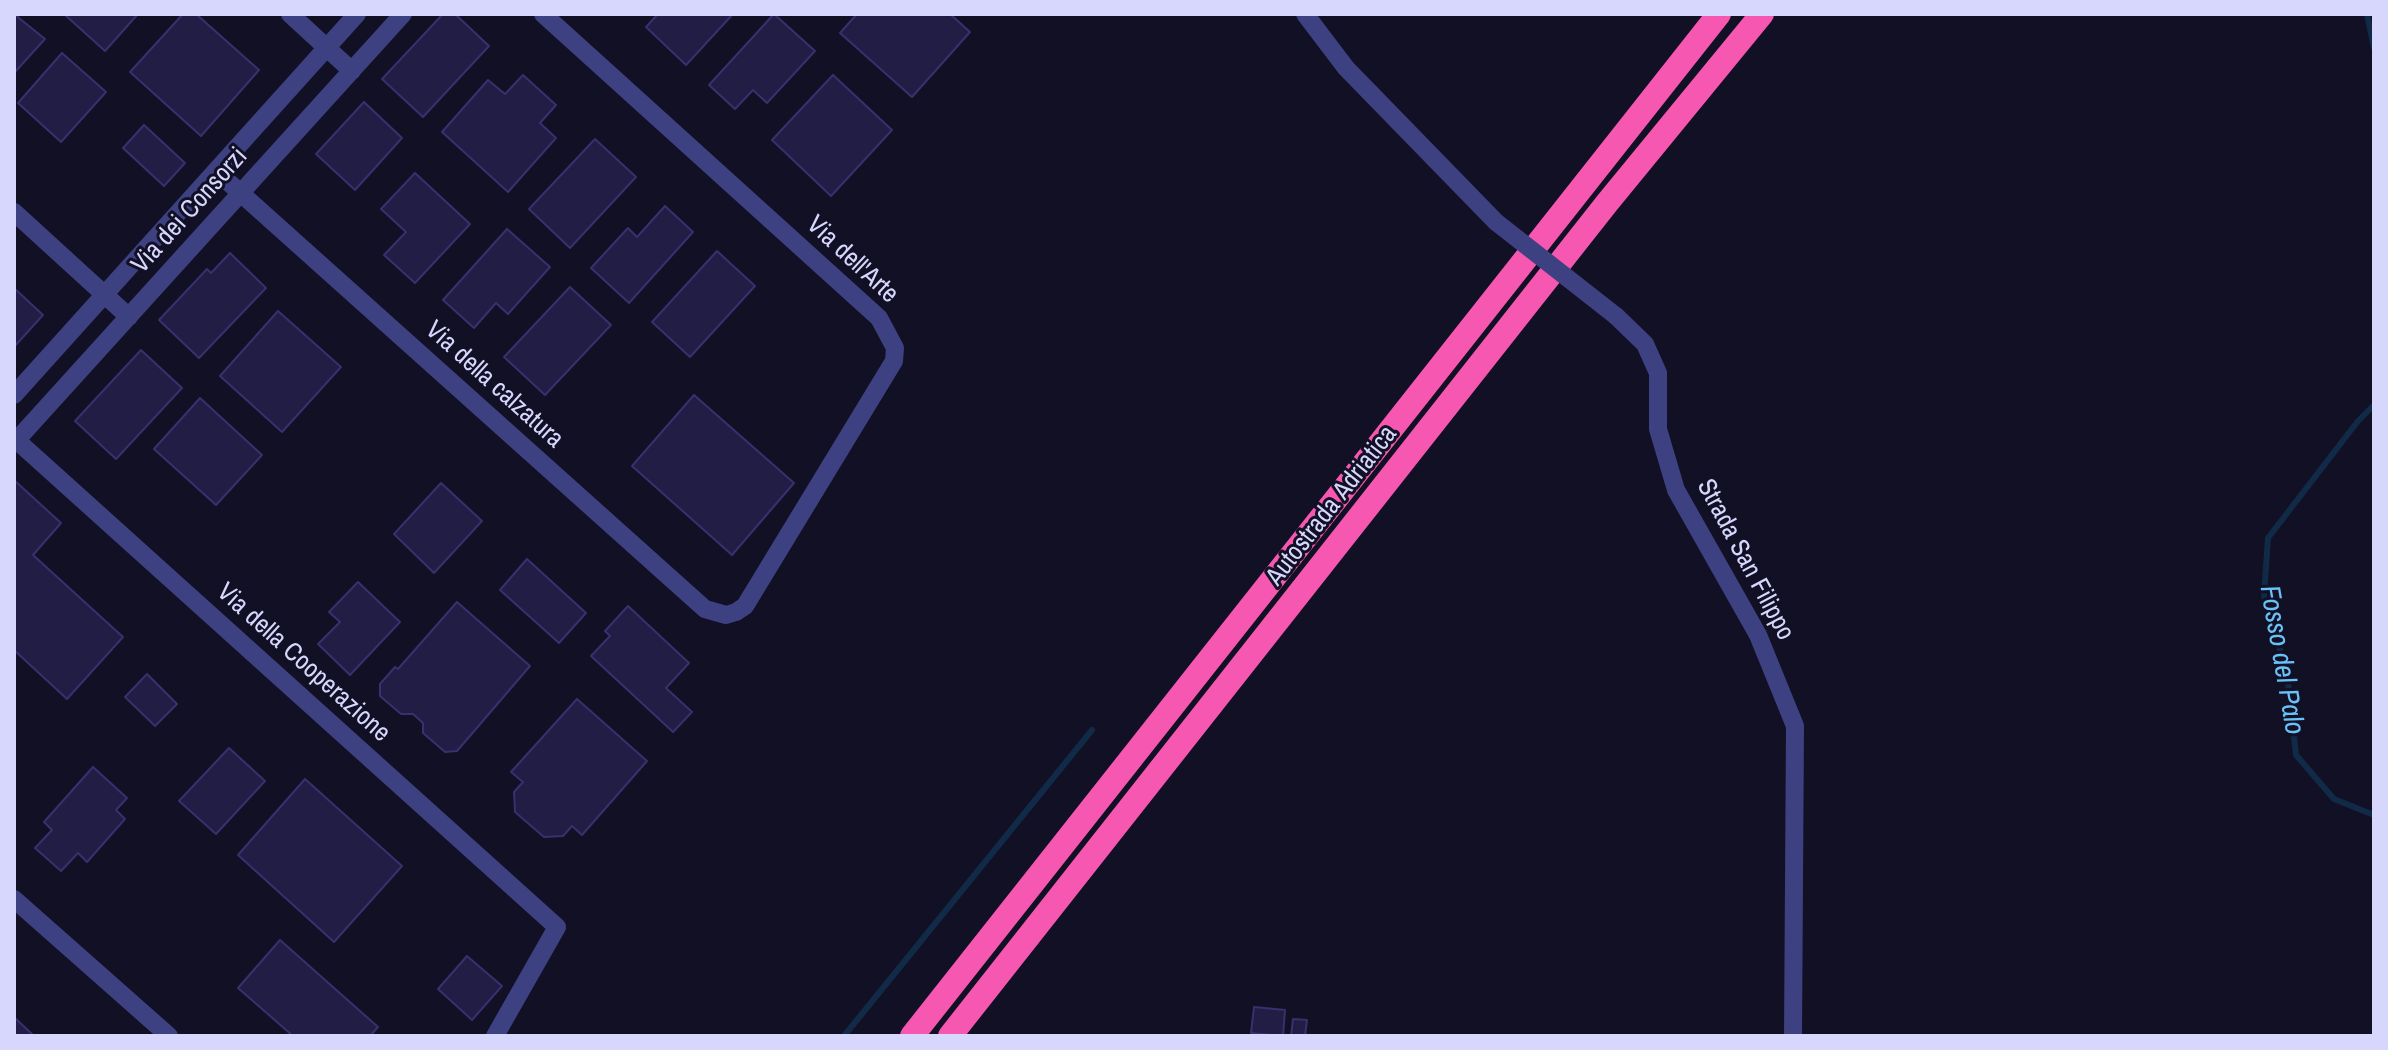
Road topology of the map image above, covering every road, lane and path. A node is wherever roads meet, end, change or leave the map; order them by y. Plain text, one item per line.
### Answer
1 (290, 14) edge
2 (357, 14) edge
3 (403, 14) edge
4 (543, 14) edge
5 (1305, 14) edge
6 (1719, 14) edge
7 (1762, 14) edge
8 (327, 48) junction
9 (352, 71) junction
10 (216, 171) junction
11 (241, 194) junction
12 (14, 212) edge
13 (105, 295) junction
14 (129, 317) junction
15 (14, 395) edge
16 (15, 441) edge
17 (745, 606) joint
18 (14, 899) edge
19 (169, 1036) edge
20 (495, 1036) edge
21 (912, 1036) edge
22 (950, 1036) edge
23 (1793, 1036) edge

1 - 8 street
2 - 8 street, Via dei Consorzi
3 - 9 street, Via dei Consorzi
4 - 17 street, Via dell'Arte
5 - 23 street, Strada San Filippo, bridge
6 - 21 highway, Autostrada Adriatica
7 - 22 highway, Autostrada Adriatica
8 - 9 street
8 - 10 street, Via dei Consorzi
9 - 11 street, Via dei Consorzi
10 - 11 street, Via della calzatura
10 - 13 street, Via dei Consorzi
11 - 14 street, Via dei Consorzi
11 - 17 street, Via della calzatura
12 - 13 street
13 - 14 street
13 - 15 street, Via dei Consorzi
14 - 16 street, Via dei Consorzi
16 - 20 street, Via della Cooperazione
18 - 19 street

